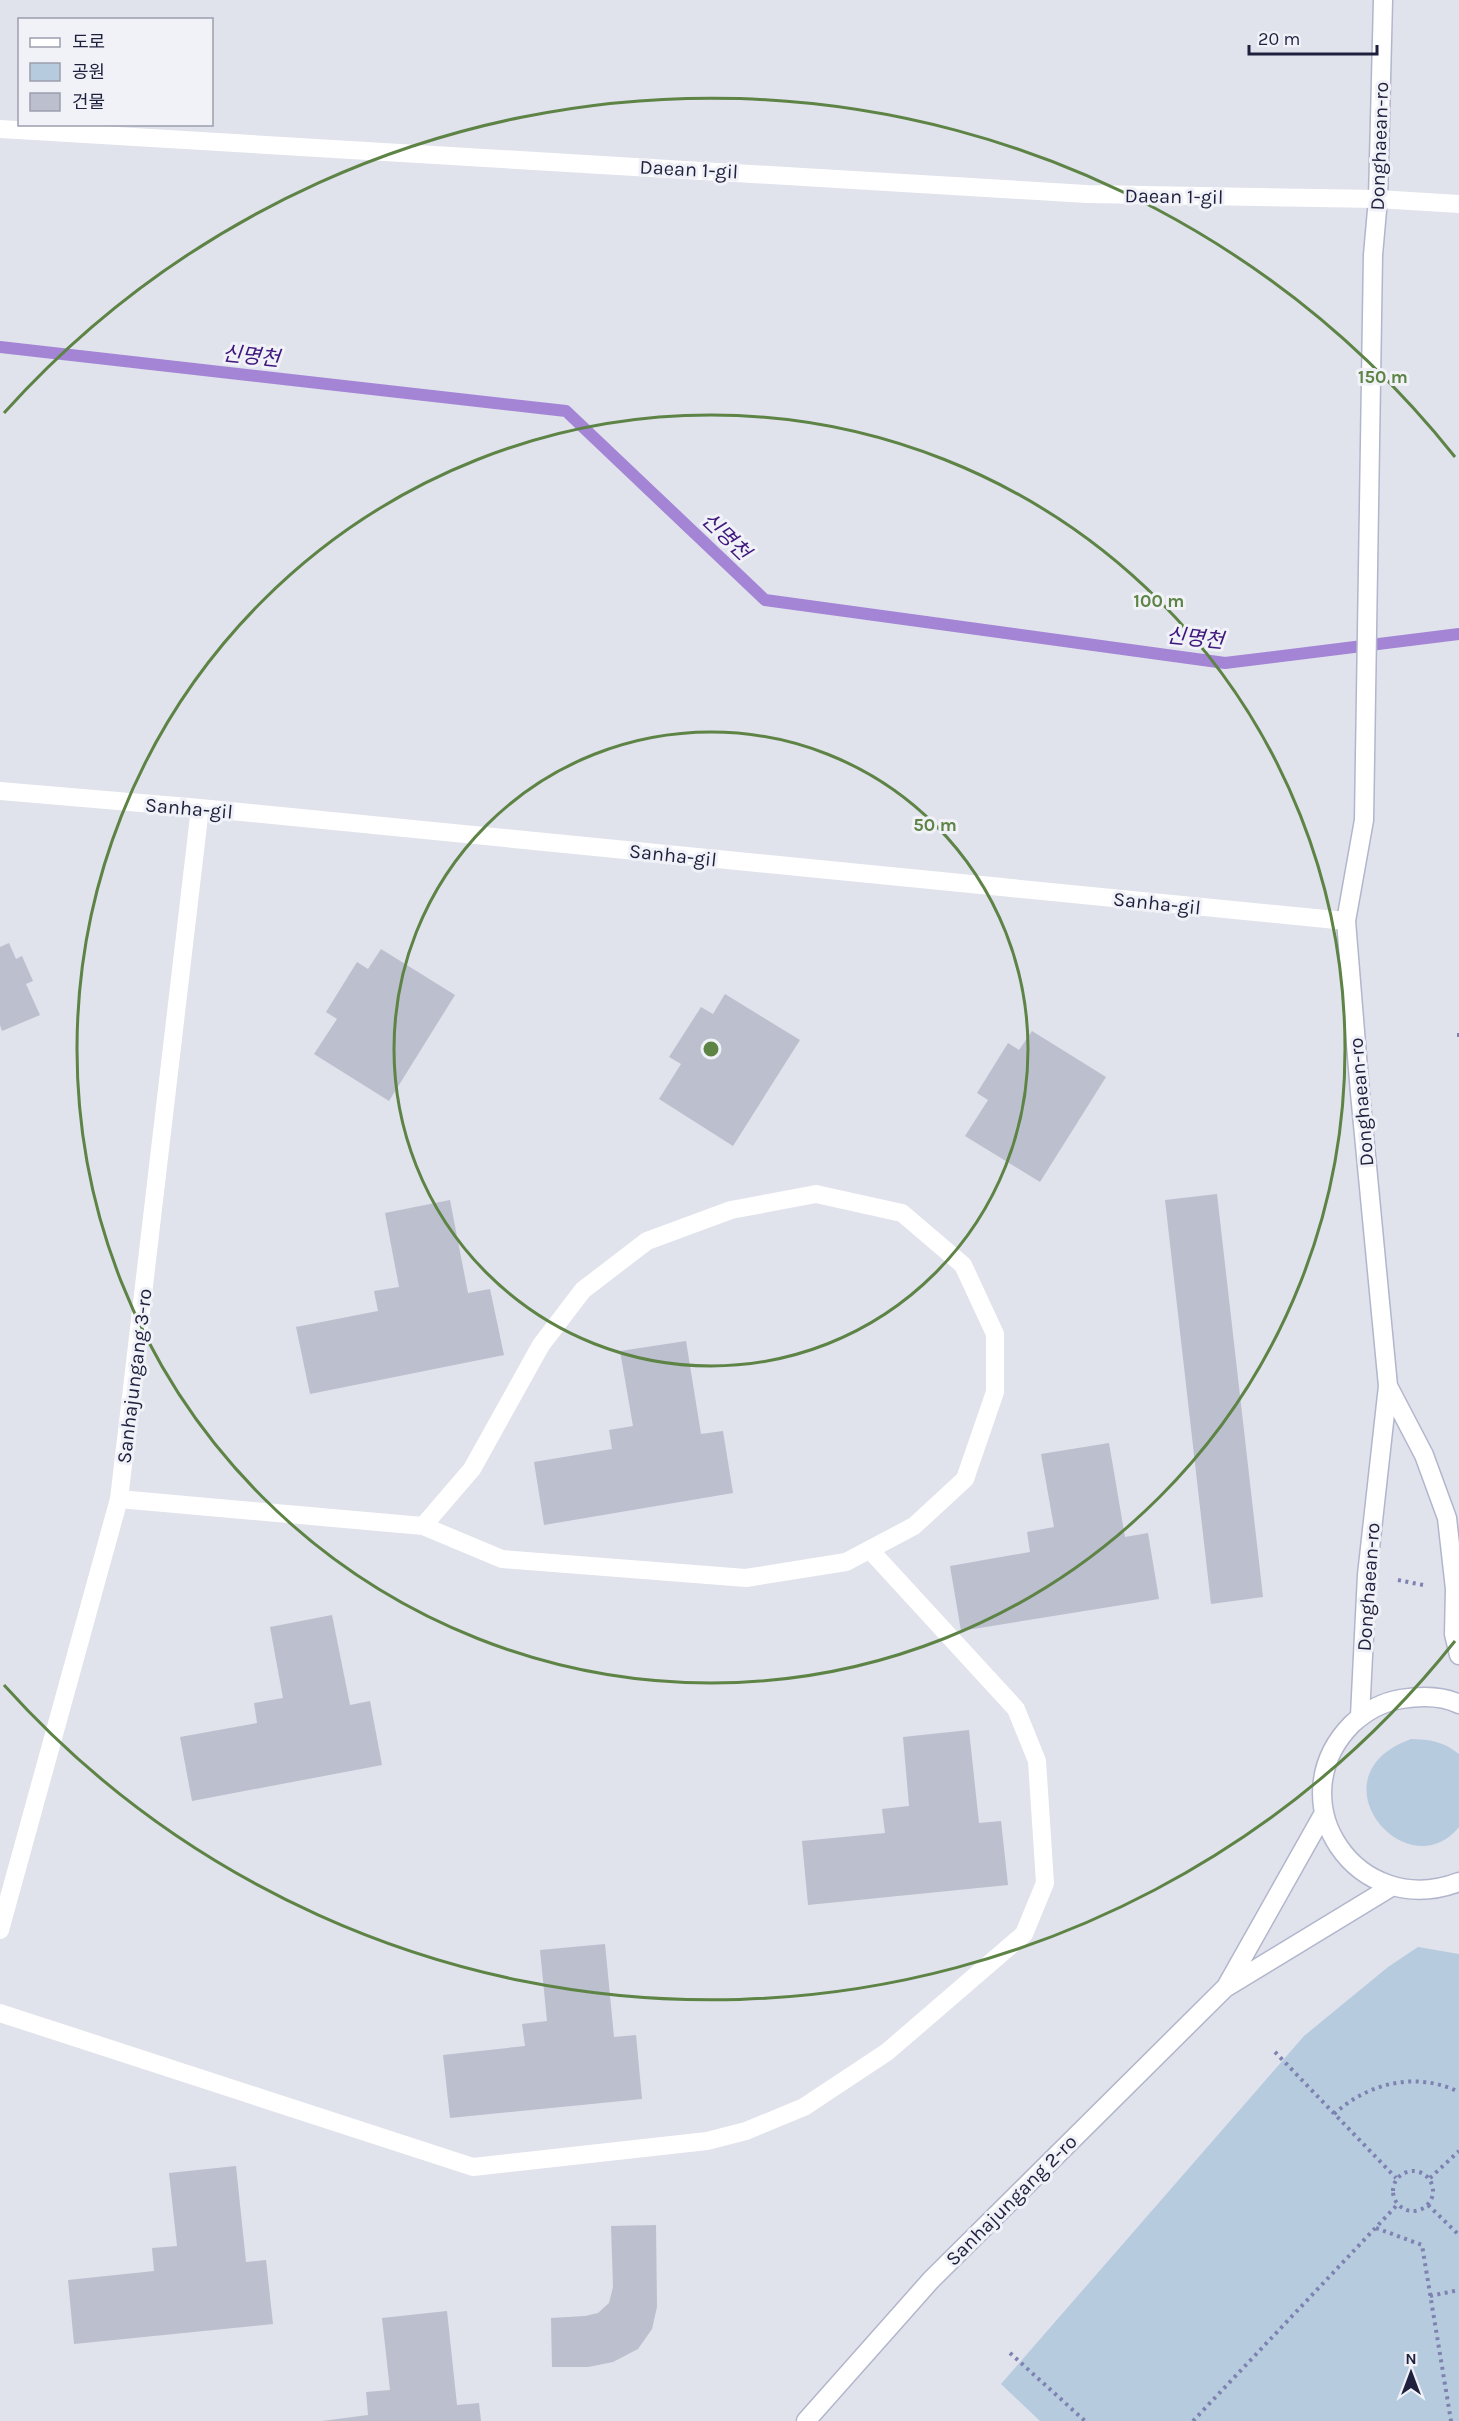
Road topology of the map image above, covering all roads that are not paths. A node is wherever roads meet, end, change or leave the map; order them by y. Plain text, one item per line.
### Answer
1 (1383, 0) edge
2 (0, 129) edge
3 (1378, 199) junction
4 (1459, 204) edge
5 (0, 791) edge
6 (200, 808) junction
7 (1346, 921) junction
8 (1388, 1386) junction
9 (119, 1499) junction
10 (423, 1526) junction
11 (870, 1550) junction
12 (1459, 1655) edge
13 (1459, 1704) edge
14 (1360, 1716) junction
15 (1324, 1813) junction
16 (1459, 1882) edge
17 (1391, 1887) junction
18 (1441, 1889) junction
19 (1459, 1900) edge
20 (0, 1930) edge
21 (1225, 1988) junction
22 (0, 2013) edge
23 (806, 2421) edge

1 - 3 street, Donghaean-ro
2 - 3 street, Daean 1-gil
3 - 4 street, Daean 1-gil
3 - 7 street, Donghaean-ro
5 - 6 street, Sanha-gil
6 - 7 street, Sanha-gil
6 - 9 street, Sanhajungang 3-ro
7 - 8 street, Donghaean-ro
8 - 12 street, Donghaean-ro
8 - 14 street, Donghaean-ro
9 - 10 street
9 - 20 street, Sanhajungang 3-ro
10 - 11 street
10 - 11 street
11 - 22 street
13 - 14 street
14 - 15 street
15 - 17 street
15 - 21 street, Sanhajungang 2-ro
16 - 18 street
17 - 18 street
17 - 21 street, Sanhajungang 2-ro
18 - 19 street
21 - 23 street, Sanhajungang 2-ro

